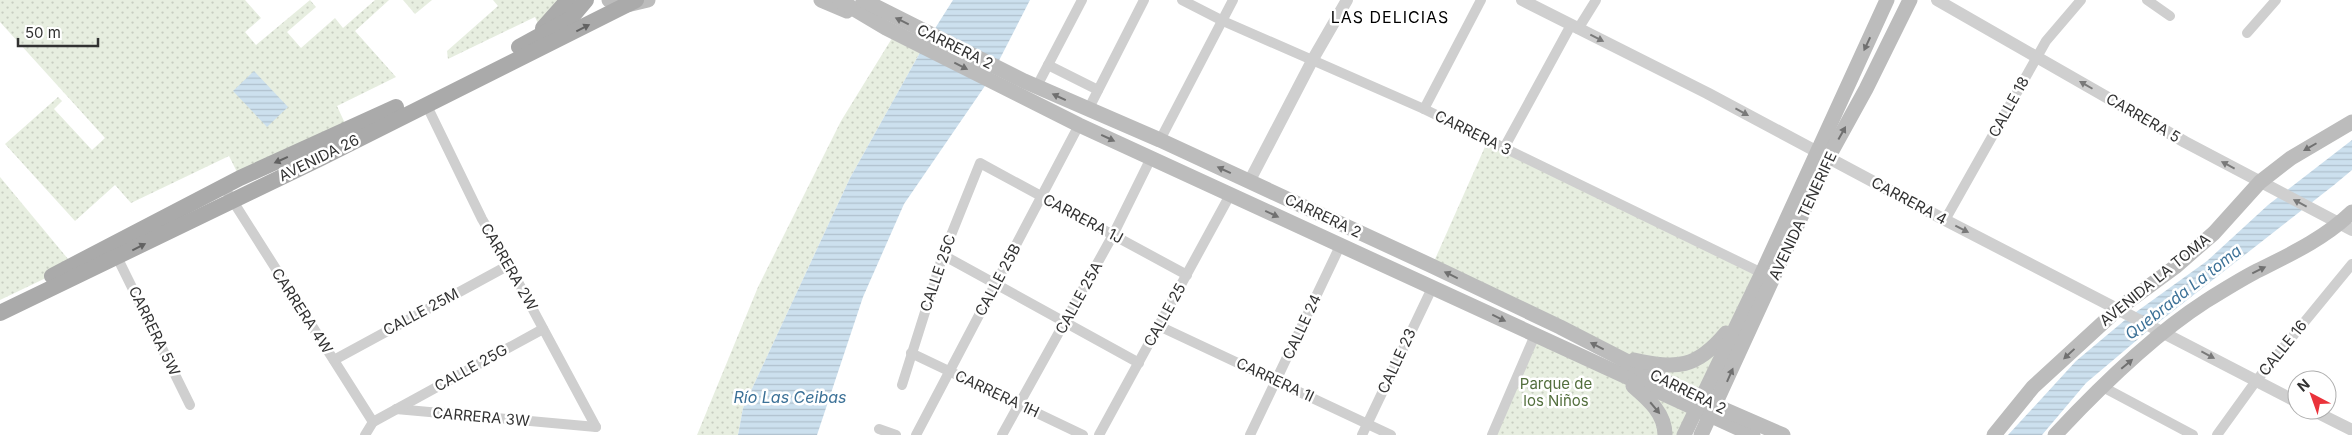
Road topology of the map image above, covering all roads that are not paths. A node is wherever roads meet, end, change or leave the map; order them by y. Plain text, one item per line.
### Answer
1 (568, 0) edge
2 (586, 0) edge
3 (609, 0) edge
4 (648, 0) edge
5 (821, 0) edge
6 (839, 0) edge
7 (1082, 0) edge
8 (1144, 0) edge
9 (1182, 0) edge
10 (1233, 0) edge
11 (1347, 0) edge
12 (1481, 0) edge
13 (1522, 0) edge
14 (1596, 0) edge
15 (1887, 0) edge
16 (1910, 0) edge
17 (1936, 0) edge
18 (2081, 0) edge
19 (2148, 0) edge
20 (2276, 0) edge
21 (631, 2) edge
22 (865, 7) edge
23 (2170, 16) dead end
24 (1222, 21) junction
25 (1575, 27) junction
26 (2247, 33) dead end
27 (529, 42) junction
28 (2037, 56) junction
29 (1313, 59) junction
30 (1048, 65) junction
31 (1026, 87) junction
32 (1098, 90) junction
33 (426, 104) junction
34 (1424, 109) junction
35 (1088, 110) junction
36 (2352, 122) edge
37 (1079, 125) junction
38 (1160, 140) junction
39 (1504, 148) junction
40 (1822, 156) junction
41 (1151, 158) junction
42 (980, 163) joint
43 (1249, 182) junction
44 (2265, 185) junction
45 (228, 193) junction
46 (1230, 195) junction
47 (1041, 196) junction
48 (2352, 212) edge
49 (1945, 220) junction
50 (2341, 224) edge
51 (1113, 235) junction
52 (1340, 246) junction
53 (943, 255) junction
54 (117, 257) junction
55 (2352, 264) edge
56 (509, 265) junction
57 (1762, 273) junction
58 (1187, 274) junction
59 (995, 284) junction
60 (1433, 286) junction
61 (0, 301) edge
62 (2124, 312) junction
63 (0, 313) edge
64 (1743, 313) junction
65 (1066, 323) junction
66 (1159, 326) junction
67 (543, 328) junction
68 (2160, 330) junction
69 (1535, 336) junction
70 (911, 353) junction
71 (1615, 356) junction
72 (334, 360) junction
73 (1139, 363) junction
74 (1604, 368) junction
75 (950, 372) junction
76 (1276, 380) junction
77 (2256, 381) junction
78 (902, 385) dead end
79 (2101, 386) junction
80 (2287, 397) edge
81 (1698, 404) junction
82 (190, 405) dead end
83 (1019, 405) junction
84 (396, 409) junction
85 (1713, 411) junction
86 (2332, 420) edge
87 (373, 422) junction
88 (1367, 424) junction
89 (879, 429) dead end
90 (2352, 430) edge
91 (594, 431) edge
92 (365, 435) edge
93 (896, 435) edge
94 (916, 435) edge
95 (1002, 435) edge
96 (1083, 435) edge
97 (1099, 435) edge
98 (1250, 435) edge
99 (1362, 435) edge
100 (1391, 435) edge
101 (1492, 435) edge
102 (1665, 435) edge
103 (1684, 435) edge
104 (1701, 435) edge
105 (1753, 435) edge
106 (1783, 435) edge
107 (1994, 435) edge
108 (2055, 435) edge
109 (2193, 435) edge
110 (2217, 435) edge

1 - 27 main road
2 - 27 main road, AVENIDA 26
3 - 21 main road
4 - 21 main road
5 - 22 main road
6 - 22 main road, CARRERA 2
7 - 30 street
8 - 32 street
9 - 24 street, CARRERA 3
10 - 24 street
11 - 29 street
12 - 34 street
13 - 25 street, CARRERA 4
14 - 25 street
15 -> 40 main road, AVENIDA TENERIFE
40 -> 16 main road, AVENIDA TENERIFE
17 - 28 street, CARRERA 5
18 - 28 street, CALLE 18
19 - 23 street
20 - 26 street
33 -> 21 main road, AVENIDA 26
31 -> 22 main road, CARRERA 2
22 -> 31 main road, CARRERA 2
24 - 29 street, CARRERA 3
24 - 38 street
25 - 39 street
25 -> 40 street, CARRERA 4
27 -> 45 main road, AVENIDA 26
44 -> 28 street, CARRERA 5
28 - 49 street, CALLE 18
29 - 34 street, CARRERA 3
29 - 43 street
30 - 31 street
30 - 32 street
35 -> 31 main road, CARRERA 2
31 - 37 main road, CARRERA 2
32 - 35 street
33 - 45 main road, AVENIDA 26
33 - 56 street, CARRERA 2W
34 - 39 street, CARRERA 3
35 - 38 main road, CARRERA 2
36 -> 44 main road, AVENIDA LA TOMA
37 -> 41 main road, CARRERA 2
37 - 47 street, CALLE 25B
43 -> 38 main road, CARRERA 2
39 - 57 street, CARRERA 3
40 - 49 street, CARRERA 4
40 - 57 main road, AVENIDA TENERIFE
85 -> 40 main road, AVENIDA TENERIFE
41 - 46 main road, CARRERA 2
41 - 51 street, CALLE 25A
42 - 47 street, CARRERA 1J
42 - 53 street, CALLE 25C
71 -> 43 main road, CARRERA 2
50 -> 44 street, CARRERA 5
44 - 62 main road, AVENIDA LA TOMA
54 -> 45 main road, AVENIDA 26
45 - 61 main road, AVENIDA 26
45 - 72 street, CARRERA 4W
46 -> 52 main road, CARRERA 2
46 - 58 street, CALLE 25
47 - 51 street, CARRERA 1J
47 - 59 street, CALLE 25B
48 - 50 main road
49 -> 62 street, CARRERA 4
68 -> 50 main road
51 - 58 street, CARRERA 1J
51 - 65 street, CALLE 25A
52 - 60 main road, CARRERA 2
52 - 76 street, CALLE 24
53 - 59 street
53 - 70 street, CALLE 25C
54 - 63 main road, AVENIDA 26
54 - 82 street, CARRERA 5W
55 - 77 street, CALLE 16
56 - 67 street, CARRERA 2W
56 - 72 street, CALLE 25M
57 - 64 main road, AVENIDA TENERIFE
58 - 66 street, CALLE 25
59 - 65 street
59 - 75 street, CALLE 25B
60 -> 69 main road, CARRERA 2
60 - 88 street, CALLE 23
62 - 68 street, CARRERA 4
62 -> 107 main road, AVENIDA LA TOMA
64 - 71 main road
64 - 81 main road, AVENIDA TENERIFE
65 - 73 street
65 - 83 street, CALLE 25A
66 - 73 street, CALLE 25
66 - 76 street, CARRERA 1I
67 - 84 street, CALLE 25G
67 - 91 street, CARRERA 2W
68 -> 77 street, CARRERA 4
79 -> 68 main road
69 - 74 main road, CARRERA 2
69 - 101 street
70 - 75 street, CARRERA 1H
70 - 78 street, CALLE 25C
71 - 81 main road, CARRERA 2
72 - 87 street, CARRERA 4W
73 - 97 street, CALLE 25
74 - 81 main road, CARRERA 2
74 -> 102 main road
75 - 83 street, CARRERA 1H
75 - 94 street, CALLE 25B
76 - 88 street, CARRERA 1I
76 - 98 street, CALLE 24
77 - 80 street, CARRERA 4
77 - 110 street, CALLE 16
79 - 108 main road
79 - 109 street
81 - 85 main road, CARRERA 2
81 - 103 main road, AVENIDA TENERIFE
83 - 95 street, CALLE 25A
83 - 96 street, CARRERA 1H
84 - 87 street, CALLE 25G
84 - 91 street, CARRERA 3W
85 - 104 main road, AVENIDA TENERIFE
85 - 105 main road, CARRERA 2
85 - 106 main road, CARRERA 2
86 - 90 street
87 - 92 street
88 - 99 street, CALLE 23
88 - 100 street, CARRERA 1I
89 - 93 street

